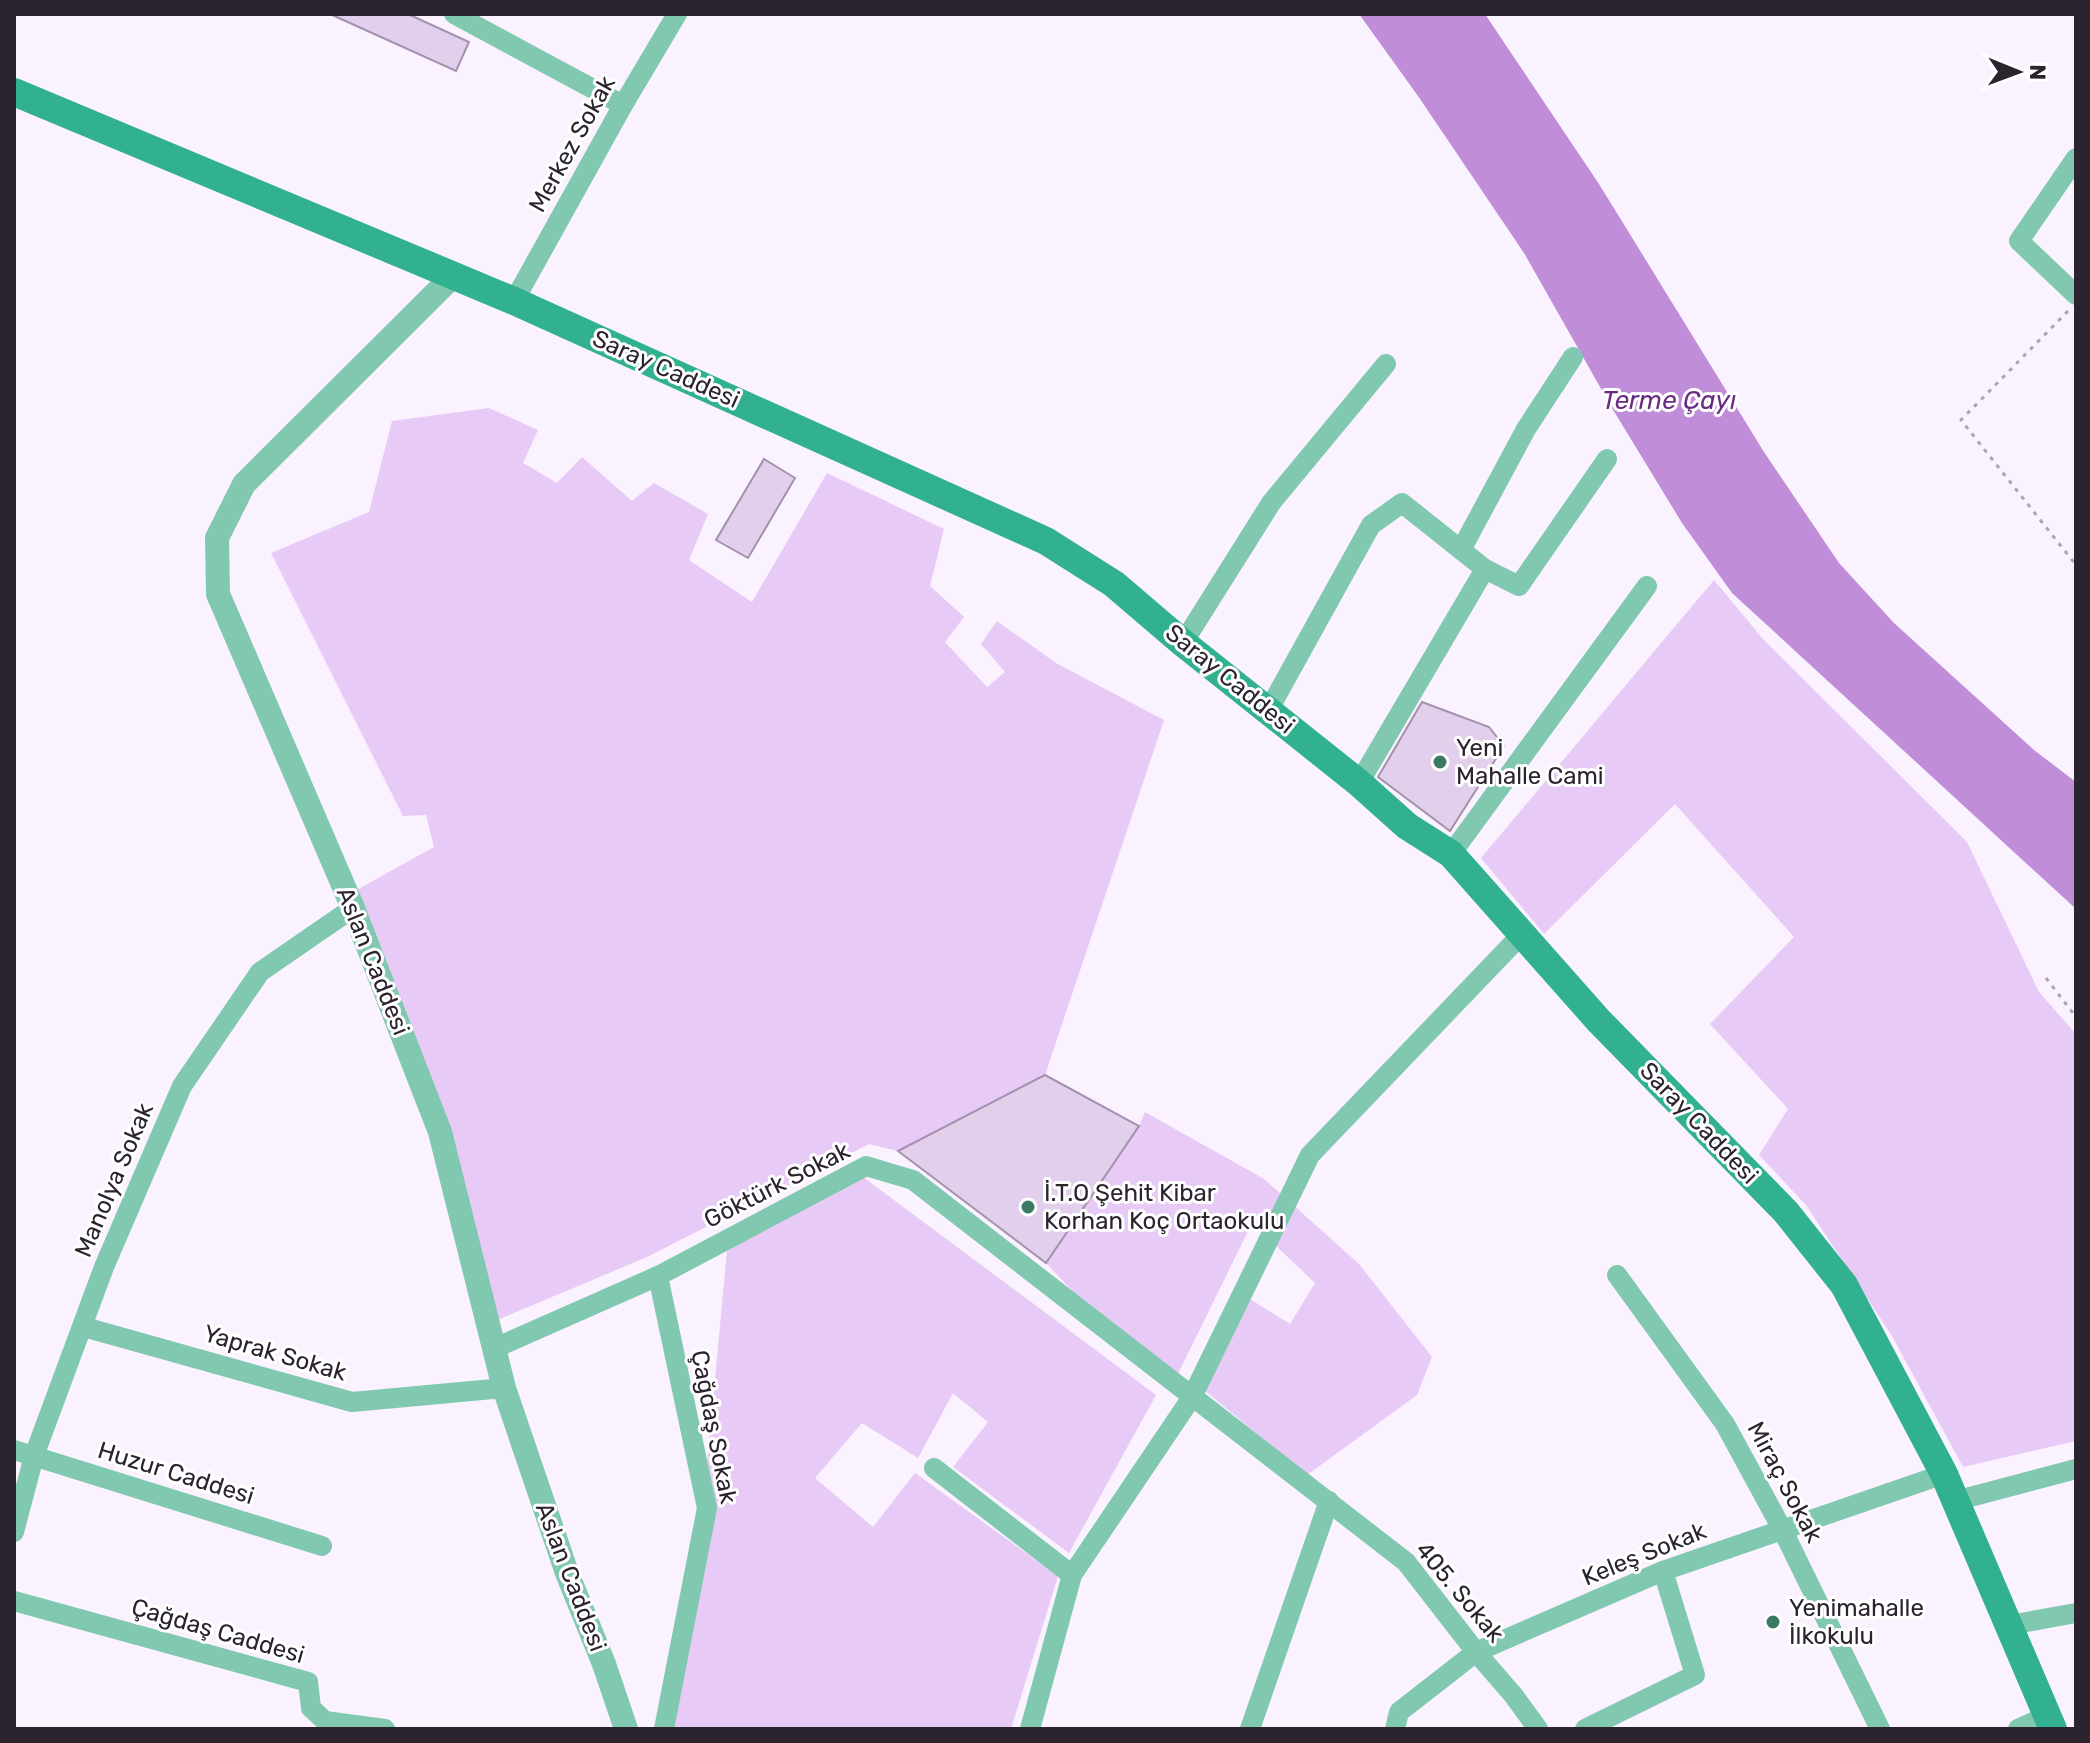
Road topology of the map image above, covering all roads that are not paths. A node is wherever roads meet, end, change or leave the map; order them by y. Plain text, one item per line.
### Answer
1 (454, 14) edge
2 (677, 14) edge
3 (14, 92) edge
4 (623, 105) junction
5 (2076, 158) edge
6 (453, 276) junction
7 (2076, 295) edge
8 (514, 301) junction
9 (1573, 357) dead end
10 (1386, 364) dead end
11 (1607, 459) dead end
12 (1461, 550) junction
13 (1485, 569) junction
14 (1647, 586) dead end
15 (1183, 643) junction
16 (1268, 711) junction
17 (1359, 783) junction
18 (1451, 854) junction
19 (353, 908) junction
20 (1523, 933) junction
21 (1617, 1275) dead end
22 (658, 1276) junction
23 (84, 1327) junction
24 (495, 1348) junction
25 (504, 1388) junction
26 (1192, 1397) junction
27 (14, 1450) edge
28 (34, 1456) junction
29 (934, 1468) dead end
30 (2076, 1469) edge
31 (1944, 1474) junction
32 (1329, 1501) junction
33 (1955, 1501) junction
34 (1782, 1529) junction
35 (14, 1532) edge
36 (322, 1546) dead end
37 (1663, 1571) junction
38 (1072, 1575) junction
39 (14, 1601) edge
40 (2076, 1613) edge
41 (2010, 1625) junction
42 (1476, 1652) junction
43 (2050, 1722) edge
44 (385, 1729) edge
45 (626, 1729) edge
46 (664, 1729) edge
47 (1030, 1729) edge
48 (1250, 1729) edge
49 (1395, 1729) edge
50 (1538, 1729) edge
51 (1585, 1729) edge
52 (1880, 1729) edge
53 (2018, 1729) edge

1 - 4 street
2 - 4 street, Merkez Sokak
3 - 6 main road, Saray Caddesi
4 - 8 street, Merkez Sokak
5 - 7 street
6 - 8 main road, Saray Caddesi
6 - 19 street, Aslan Caddesi
8 - 15 main road, Saray Caddesi
9 - 12 street
10 - 15 street
11 - 13 street
12 - 13 street
12 - 16 street
13 - 17 street
14 - 18 street
15 - 16 main road, Saray Caddesi
16 - 17 main road, Saray Caddesi
17 - 18 main road, Saray Caddesi
18 - 20 main road, Saray Caddesi
19 - 23 street, Manolya Sokak
19 - 24 street, Aslan Caddesi
20 - 26 street
20 - 31 main road, Saray Caddesi
21 - 34 street, Miraç Sokak
22 - 24 street, Göktürk Sokak
22 - 26 street, Göktürk Sokak
22 - 46 street, Çağdaş Sokak
23 - 25 street, Yaprak Sokak
23 - 28 street, Manolya Sokak
24 - 25 street, Aslan Caddesi
25 - 45 street, Aslan Caddesi
26 - 32 street, Göktürk Sokak
26 - 38 street
27 - 28 street, Huzur Caddesi
28 - 35 street, Manolya Sokak
28 - 36 street, Huzur Caddesi
29 - 38 street
30 - 33 street
31 - 33 main road, Saray Caddesi
31 - 34 street, Keleş Sokak
32 - 42 street, 405. Sokak
32 - 48 street
33 - 41 main road, Saray Caddesi
34 - 37 street, Keleş Sokak
34 - 52 street, Miraç Sokak
37 - 42 street, Keleş Sokak
37 - 51 street
38 - 47 street
39 - 44 street, Çağdaş Caddesi
40 - 41 street
41 - 43 main road, Saray Caddesi
42 - 49 street, Keleş Sokak
42 - 50 street, 405. Sokak
43 - 53 street

